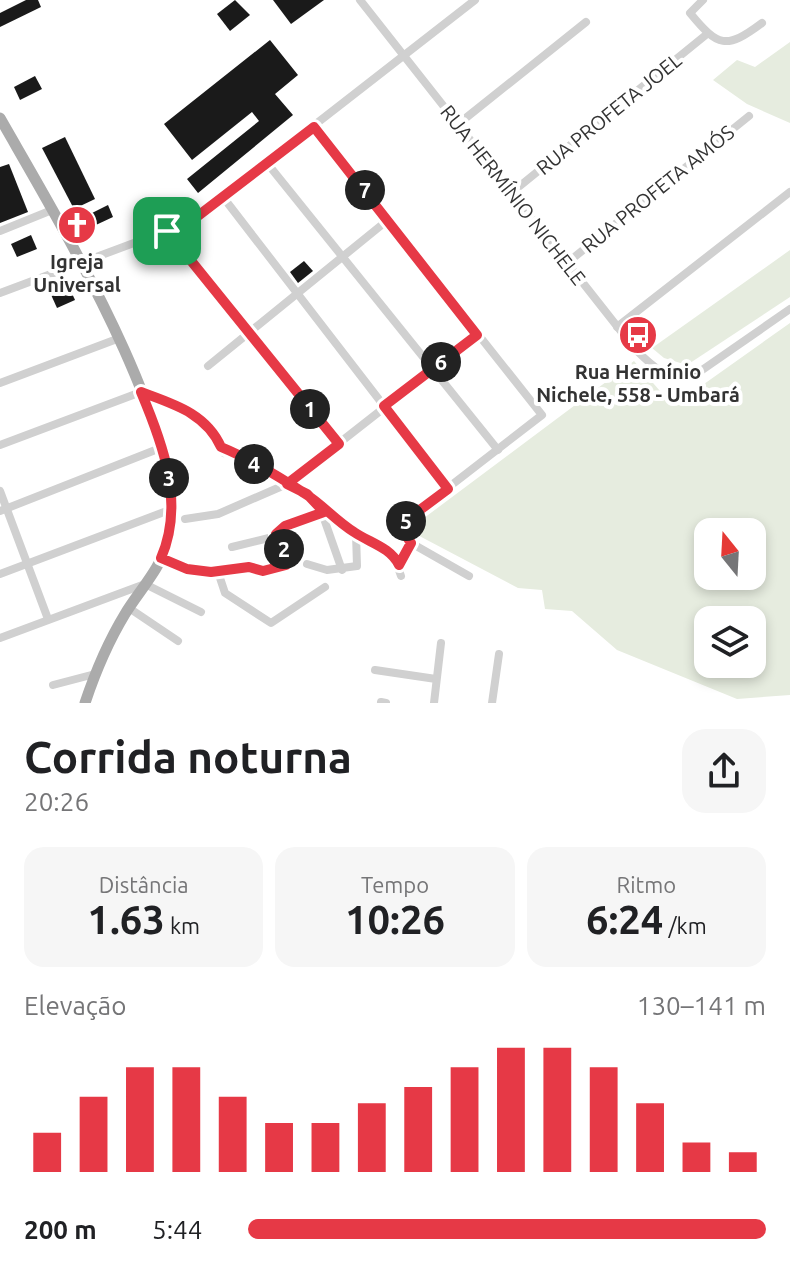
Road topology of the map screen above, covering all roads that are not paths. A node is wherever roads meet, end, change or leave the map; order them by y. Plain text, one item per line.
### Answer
1 (360, 0) edge
2 (475, 0) edge
3 (703, 0) edge
4 (586, 22) dead end
5 (762, 23) dead end
6 (707, 34) junction
7 (405, 57) junction
8 (749, 116) dead end
9 (0, 118) edge
10 (457, 125) junction
11 (314, 127) junction
12 (267, 163) junction
13 (790, 192) edge
14 (510, 194) junction
15 (223, 197) junction
16 (52, 210) junction
17 (389, 219) junction
18 (0, 231) edge
19 (167, 231) junction
20 (341, 258) junction
21 (80, 262) junction
22 (567, 263) junction
23 (0, 293) edge
24 (295, 295) junction
25 (790, 309) edge
26 (617, 327) junction
27 (247, 334) junction
28 (477, 335) junction
29 (117, 339) junction
30 (208, 366) dead end
31 (433, 368) junction
32 (0, 383) edge
33 (141, 392) junction
34 (384, 406) junction
35 (339, 444) junction
36 (0, 445) edge
37 (163, 447) junction
38 (498, 450) junction
39 (287, 484) junction
40 (448, 489) junction
41 (0, 491) edge
42 (172, 509) junction
43 (3, 510) edge
44 (323, 512) junction
45 (185, 519) dead end
46 (276, 534) junction
47 (356, 534) junction
48 (411, 543) junction
49 (232, 547) dead end
50 (161, 558) junction
51 (27, 564) junction
52 (307, 564) dead end
53 (399, 565) junction
54 (342, 570) junction
55 (218, 572) junction
56 (0, 574) edge
57 (401, 576) dead end
58 (469, 576) dead end
59 (145, 584) junction
60 (325, 587) dead end
61 (129, 608) junction
62 (201, 612) dead end
63 (48, 619) junction
64 (0, 638) edge
65 (178, 641) dead end
66 (441, 643) dead end
67 (499, 654) dead end
68 (375, 670) dead end
69 (95, 674) junction
70 (436, 679) junction
71 (53, 685) dead end
72 (85, 703) edge
73 (434, 703) edge
74 (492, 703) edge

1 - 7 street, RUA HERMÍNIO NICHELE
2 - 7 street
3 - 6 street
4 - 10 street
5 - 6 street
6 - 14 street, RUA PROFETA JOEL
7 - 10 street, RUA HERMÍNIO NICHELE
7 - 11 street
8 - 22 street, RUA PROFETA AMÓS
9 - 16 main road
10 - 14 street, RUA HERMÍNIO NICHELE
11 - 12 street
11 - 17 street
12 - 15 street
12 - 20 street
13 - 26 street
14 - 22 street, RUA HERMÍNIO NICHELE
15 - 19 street
15 - 24 street
16 - 18 street
16 - 21 main road
17 - 20 street
17 - 28 street
19 - 21 street
19 - 27 street
20 - 24 street
20 - 31 street
21 - 23 street
21 - 29 main road
22 - 26 street, RUA HERMÍNIO NICHELE
24 - 27 street
24 - 34 street
25 - 26 street, RUA HERMÍNIO NICHELE
27 - 30 street
27 - 35 street
28 - 31 street
28 - 38 street
29 - 32 street
29 - 33 main road
31 - 34 street
31 - 38 street
33 - 36 street
33 - 37 main road
33 - 39 street
34 - 35 street
34 - 40 street
35 - 39 street
37 - 42 main road
37 - 43 street
38 - 40 street
39 - 44 street
39 - 45 street
40 - 48 street
41 - 43 street
42 - 50 main road
42 - 51 street
43 - 51 street
44 - 46 street
44 - 47 street
44 - 54 street
46 - 49 street
46 - 55 street
47 - 53 street
47 - 54 street
48 - 53 street
48 - 58 street
50 - 55 street
50 - 59 main road
51 - 56 street
51 - 63 street
52 - 54 street
53 - 57 street
55 - 60 street
59 - 61 main road
59 - 62 street
59 - 63 street
61 - 65 street
61 - 69 main road
63 - 64 street
66 - 70 street
67 - 74 street
68 - 70 street
69 - 71 street
69 - 72 main road
70 - 73 street

